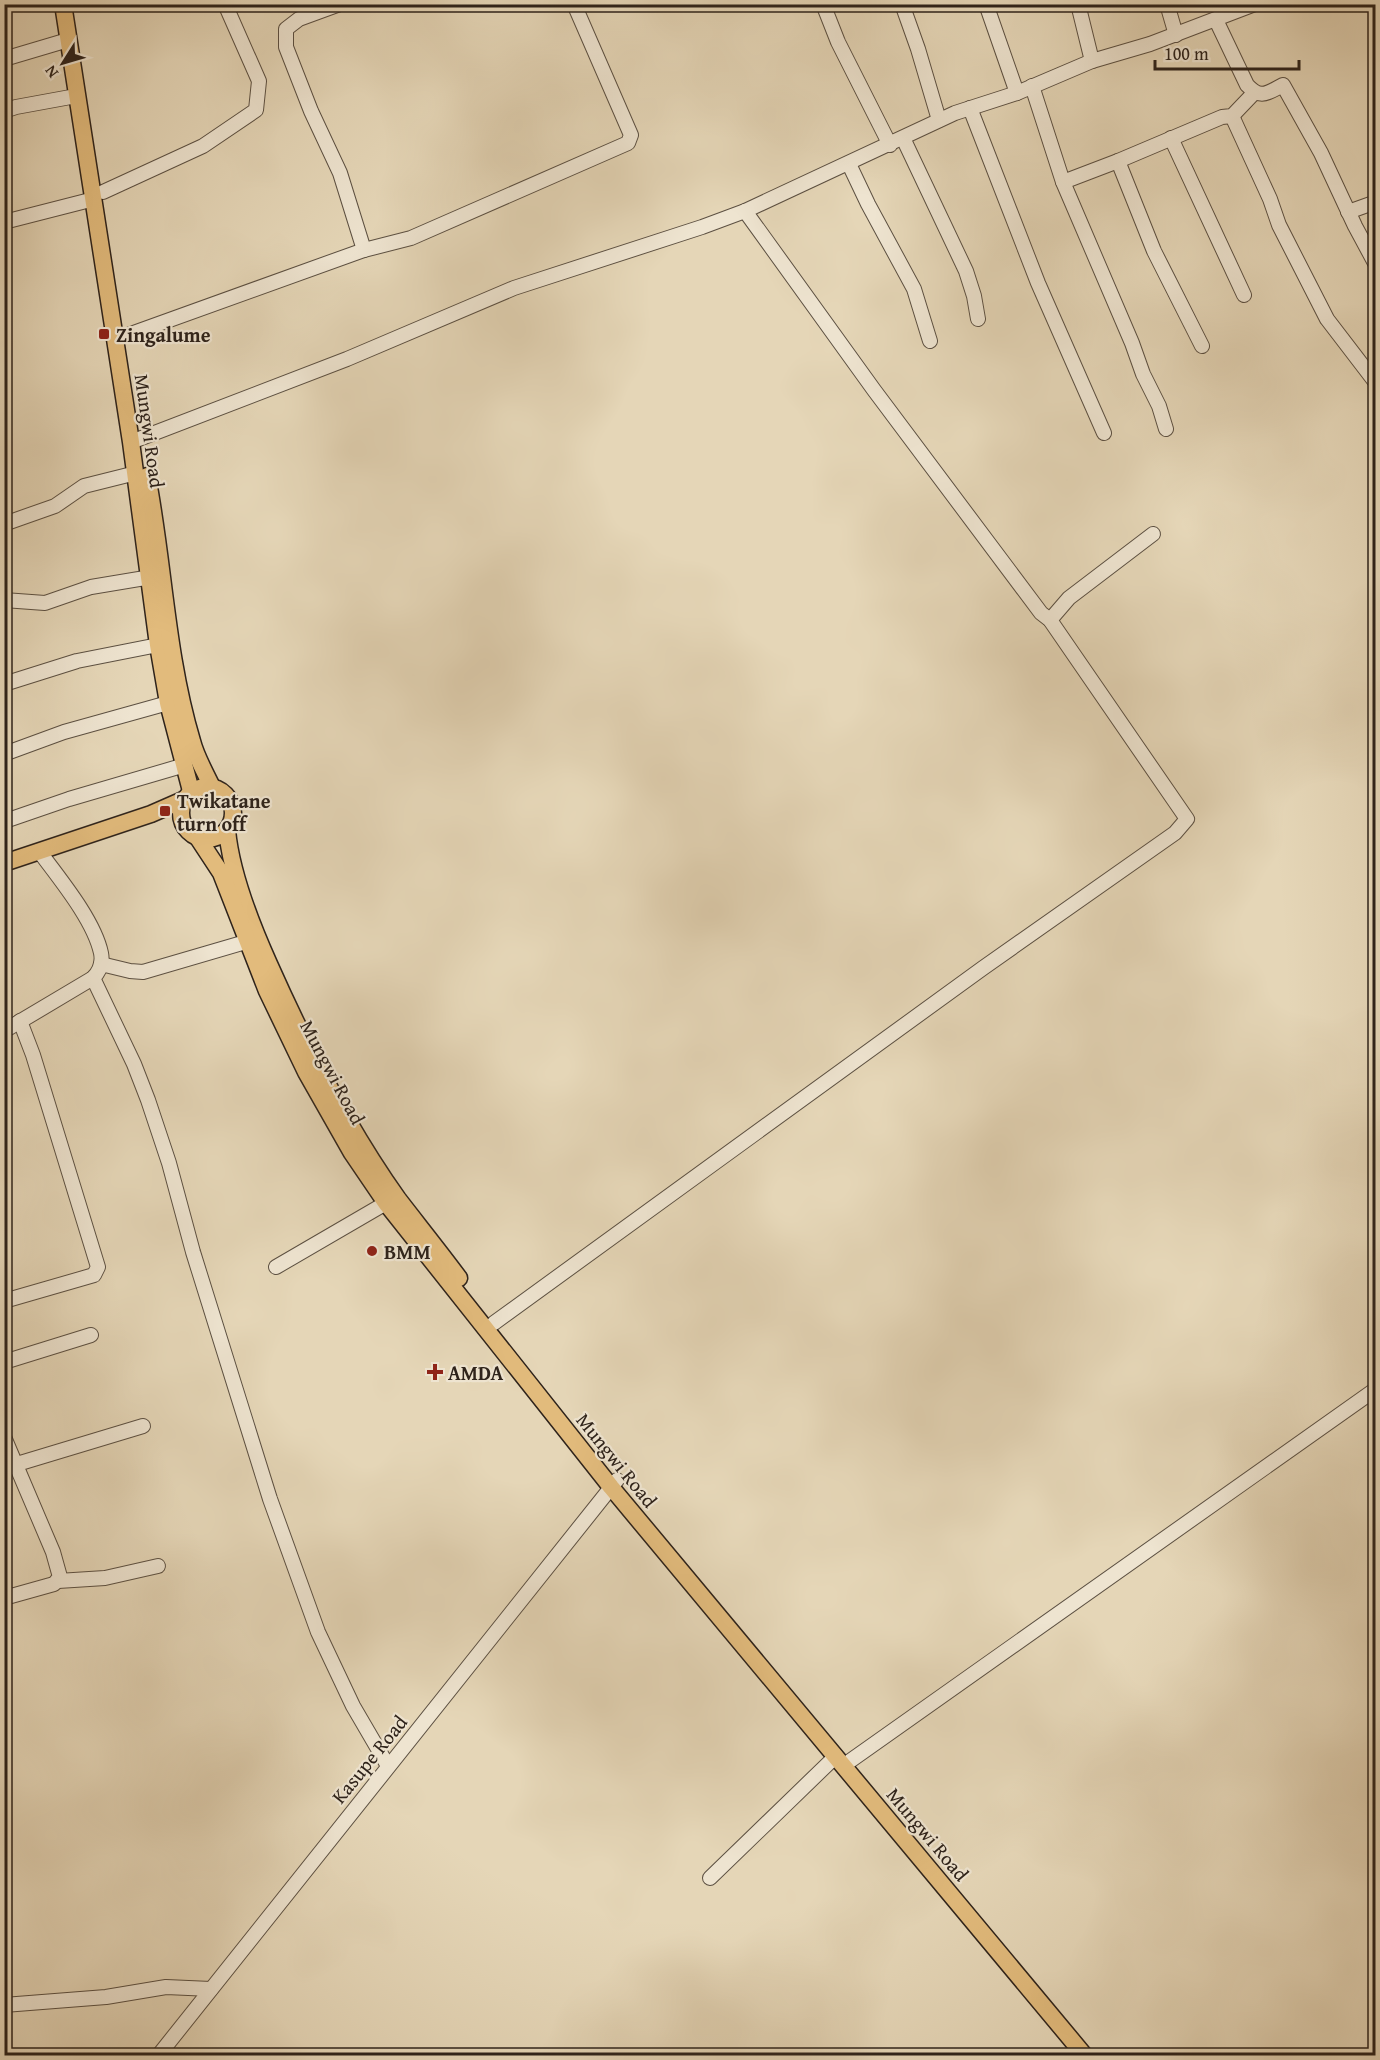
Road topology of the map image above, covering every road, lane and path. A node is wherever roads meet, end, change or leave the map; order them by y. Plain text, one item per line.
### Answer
1 (63, 4) edge
2 (72, 4) edge
3 (225, 4) edge
4 (339, 4) edge
5 (574, 4) edge
6 (823, 4) edge
7 (902, 4) edge
8 (986, 4) edge
9 (1078, 4) edge
10 (1167, 4) edge
11 (1255, 4) edge
12 (1216, 20) junction
13 (1176, 35) junction
14 (68, 40) junction
15 (4, 59) edge
16 (1092, 61) junction
17 (1032, 86) junction
18 (1017, 93) junction
19 (1254, 93) junction
20 (76, 96) junction
21 (970, 108) junction
22 (4, 111) edge
23 (1232, 116) junction
24 (939, 120) junction
25 (903, 138) junction
26 (1172, 138) junction
27 (890, 145) junction
28 (1118, 161) junction
29 (849, 164) junction
30 (1063, 182) junction
31 (99, 195) junction
32 (1376, 202) edge
33 (745, 211) junction
34 (1348, 212) junction
35 (4, 222) edge
36 (364, 250) junction
37 (1376, 265) edge
38 (1244, 295) dead end
39 (978, 319) dead end
40 (125, 336) junction
41 (930, 341) dead end
42 (1203, 346) dead end
43 (1376, 383) edge
44 (1166, 429) dead end
45 (1104, 433) dead end
46 (135, 441) junction
47 (136, 473) junction
48 (4, 524) edge
49 (1153, 534) dead end
50 (151, 577) junction
51 (4, 600) edge
52 (1050, 620) junction
53 (158, 645) junction
54 (4, 684) edge
55 (168, 703) junction
56 (4, 754) edge
57 (185, 765) junction
58 (213, 787) junction
59 (187, 796) junction
60 (151, 814) junction
61 (8, 820) dead end
62 (181, 821) junction
63 (227, 830) junction
64 (198, 838) junction
65 (39, 851) junction
66 (4, 863) edge
67 (253, 940) junction
68 (101, 964) junction
69 (93, 978) junction
70 (20, 1021) junction
71 (4, 1031) edge
72 (386, 1203) junction
73 (276, 1267) dead end
74 (4, 1301) edge
75 (494, 1323) junction
76 (91, 1335) dead end
77 (4, 1362) edge
78 (1376, 1389) edge
79 (143, 1426) dead end
80 (4, 1437) edge
81 (17, 1464) junction
82 (614, 1484) junction
83 (158, 1566) dead end
84 (58, 1581) junction
85 (4, 1598) edge
86 (843, 1759) junction
87 (388, 1766) junction
88 (710, 1878) dead end
89 (211, 1989) junction
90 (4, 2005) edge
91 (158, 2055) edge
92 (1085, 2055) edge
93 (1093, 2055) edge

1 - 14 main road, Mungwi Road
2 - 31 main road, Mungwi Road
3 - 31 street
4 - 36 street
5 - 36 street
6 - 27 street
7 - 24 street
8 - 18 street
9 - 16 street
10 - 13 street
11 - 12 street
12 - 13 street
12 - 19 street
13 - 16 street
14 - 15 street
14 - 20 main road, Mungwi Road
16 - 17 street
17 - 18 street
17 - 30 street
18 - 21 street
19 - 23 street
19 - 34 street
20 - 22 street
20 - 31 main road, Mungwi Road
21 - 24 street
21 - 45 street
23 - 26 street
23 - 43 street
24 - 25 street
25 - 27 street
25 - 39 street
26 - 28 street
26 - 38 street
27 - 29 street
28 - 30 street
28 - 42 street
29 - 33 street
29 - 41 street
30 - 44 street
31 - 35 street
31 - 40 main road, Mungwi Road
31 - 46 main road, Mungwi Road
32 - 34 street
33 - 46 street
33 - 52 street
34 - 37 street
36 - 40 street
40 - 46 main road, Mungwi Road
46 - 47 main road, Mungwi Road
46 - 58 main road, Mungwi Road
47 - 48 street
47 - 50 main road, Mungwi Road
49 - 52 street
50 - 51 street
50 - 53 main road, Mungwi Road
52 - 75 street
53 - 54 street
53 - 55 main road, Mungwi Road
55 - 56 street
55 - 57 main road, Mungwi Road
57 - 59 main road, Mungwi Road
57 - 61 street
58 - 59 main road
58 - 63 main road
59 - 60 main road
59 - 62 main road
60 - 62 main road
60 - 65 main road
62 - 64 main road
63 - 64 main road
63 - 67 main road, Mungwi Road
64 - 67 main road, Mungwi Road
65 - 66 main road
65 - 68 street
67 - 68 street
67 - 72 main road, Mungwi Road
67 - 75 main road, Mungwi Road
68 - 69 street
69 - 70 street
69 - 87 street
70 - 71 street
70 - 74 street
72 - 73 street
72 - 82 main road, Mungwi Road
75 - 82 main road, Mungwi Road
76 - 77 street
78 - 86 street
79 - 81 street
80 - 81 street
81 - 84 street
82 - 86 main road, Mungwi Road
82 - 87 street, Kasupe Road
83 - 84 street
84 - 85 street
86 - 88 street
86 - 92 main road, Mungwi Road
86 - 93 main road, Mungwi Road
87 - 89 street, Kasupe Road
89 - 90 street
89 - 91 street, Kasupe Road

